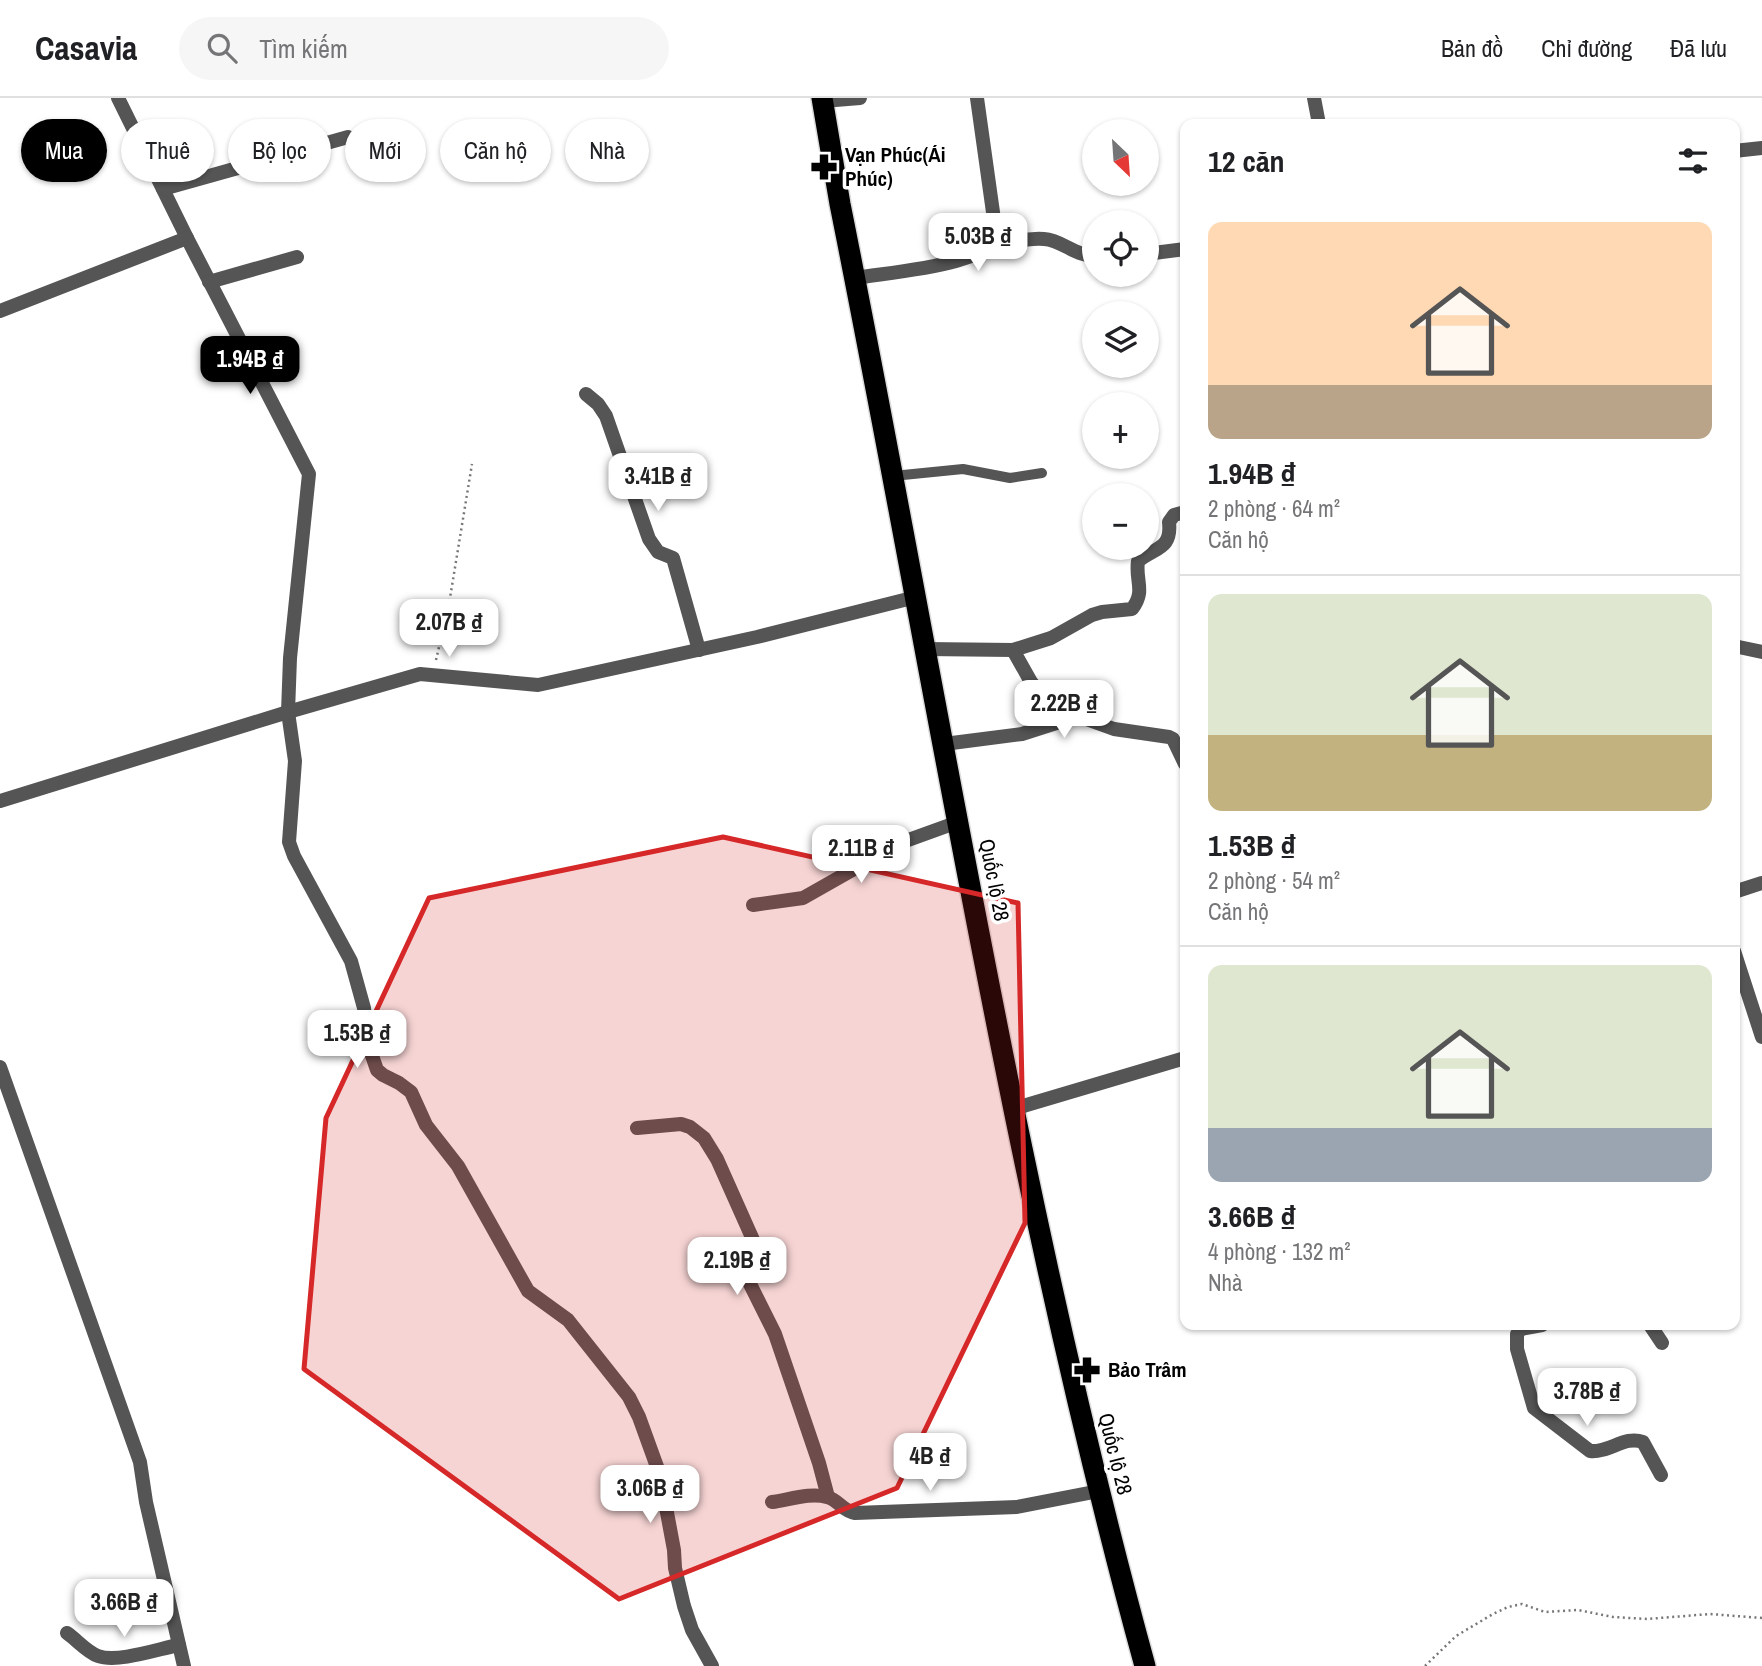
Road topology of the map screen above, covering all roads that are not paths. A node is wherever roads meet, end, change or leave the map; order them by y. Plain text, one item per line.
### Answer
1 (118, 98) edge
2 (860, 98) edge
3 (977, 98) edge
4 (1314, 98) edge
5 (822, 99) edge
6 (1318, 119) edge
7 (345, 138) edge
8 (1762, 148) edge
9 (1740, 150) edge
10 (163, 189) junction
11 (187, 238) junction
12 (998, 248) junction
13 (1180, 250) edge
14 (1159, 252) edge
15 (1082, 255) edge
16 (298, 257) dead end
17 (855, 278) junction
18 (209, 282) junction
19 (0, 311) edge
20 (586, 394) dead end
21 (1042, 473) dead end
22 (893, 476) junction
23 (1180, 513) edge
24 (916, 597) junction
25 (1740, 647) edge
26 (925, 649) junction
27 (699, 650) junction
28 (1013, 650) junction
29 (1762, 652) edge
30 (288, 712) junction
31 (1078, 716) junction
32 (944, 744) junction
33 (1180, 752) edge
34 (0, 800) edge
35 (958, 822) junction
36 (1762, 883) edge
37 (1740, 890) edge
38 (753, 905) dead end
39 (1740, 969) edge
40 (1762, 1037) edge
41 (1180, 1060) edge
42 (0, 1067) edge
43 (1013, 1110) junction
44 (637, 1128) dead end
45 (1520, 1330) edge
46 (1653, 1330) edge
47 (1662, 1343) dead end
48 (1661, 1475) dead end
49 (1099, 1491) junction
50 (828, 1497) junction
51 (772, 1502) dead end
52 (67, 1633) dead end
53 (179, 1644) junction
54 (184, 1666) edge
55 (712, 1666) edge
56 (1145, 1666) edge

1 - 10 street
2 - 5 street
3 - 12 street
4 - 6 street
5 - 17 highway, Quốc lộ 28
7 - 10 street
8 - 9 street
10 - 11 street
11 - 18 street
11 - 19 street
12 - 15 street
12 - 17 street
13 - 14 street
16 - 18 street
17 - 22 highway, Quốc lộ 28
18 - 30 street
20 - 27 street
21 - 22 lane
22 - 24 highway, Quốc lộ 28
23 - 28 street
24 - 26 highway, Quốc lộ 28
24 - 27 street
25 - 29 street
26 - 28 street
26 - 32 highway, Quốc lộ 28
27 - 30 street
28 - 31 street
30 - 34 street
30 - 55 street
31 - 32 street
31 - 33 street
32 - 35 highway, Quốc lộ 28
35 - 38 street
35 - 43 highway, Quốc lộ 28
36 - 37 street
39 - 40 street
41 - 43 street
42 - 53 street
43 - 49 highway, Quốc lộ 28
44 - 50 street
45 - 48 street
46 - 47 street
49 - 50 street
49 - 56 highway, Quốc lộ 28
50 - 51 street
52 - 53 street
53 - 54 street

